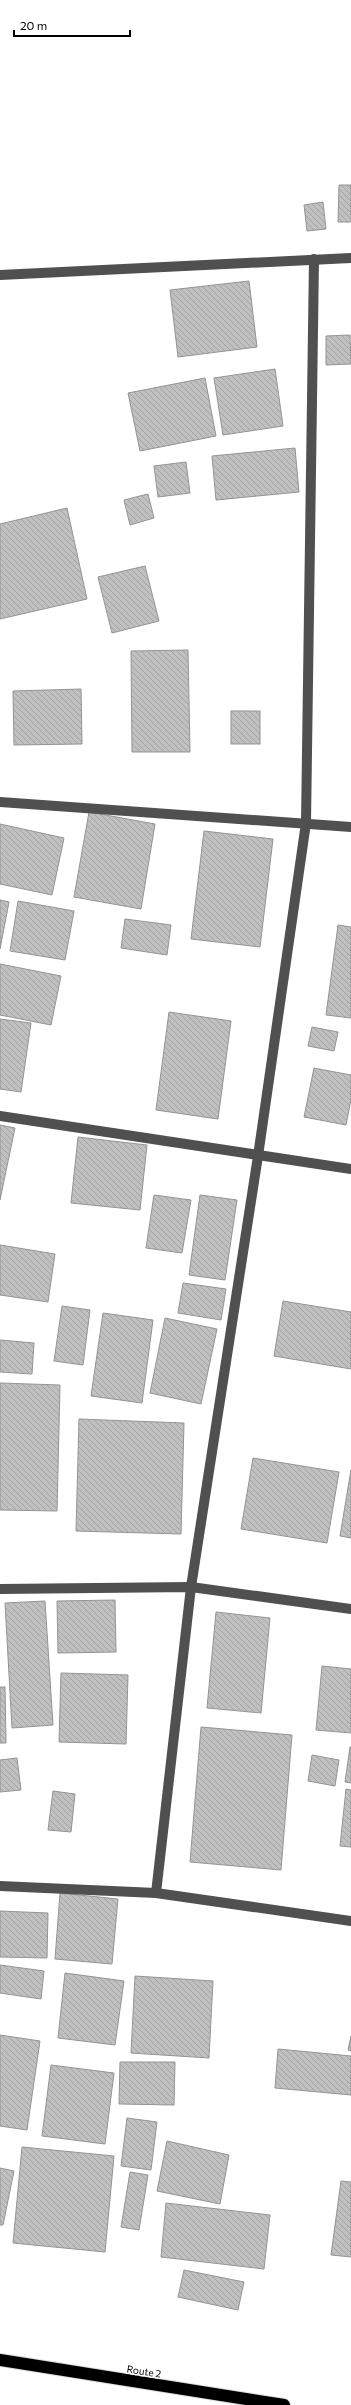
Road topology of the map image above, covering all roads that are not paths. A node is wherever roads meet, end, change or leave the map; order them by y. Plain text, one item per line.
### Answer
1 (351, 258) edge
2 (314, 259) junction
3 (0, 275) edge
4 (0, 802) edge
5 (306, 823) junction
6 (351, 827) edge
7 (0, 1116) edge
8 (258, 1156) junction
9 (351, 1169) edge
10 (191, 1587) junction
11 (0, 1589) edge
12 (351, 1609) edge
13 (0, 1886) edge
14 (156, 1893) junction
15 (351, 1921) edge
16 (0, 2360) edge
17 (284, 2405) edge

1 - 2 street
2 - 3 street
2 - 5 street
4 - 5 street
5 - 6 street
5 - 8 street
7 - 8 street
8 - 9 street
8 - 10 street
10 - 11 street
10 - 12 street
10 - 14 street
13 - 14 street
14 - 15 street
16 - 17 highway, Route 2

